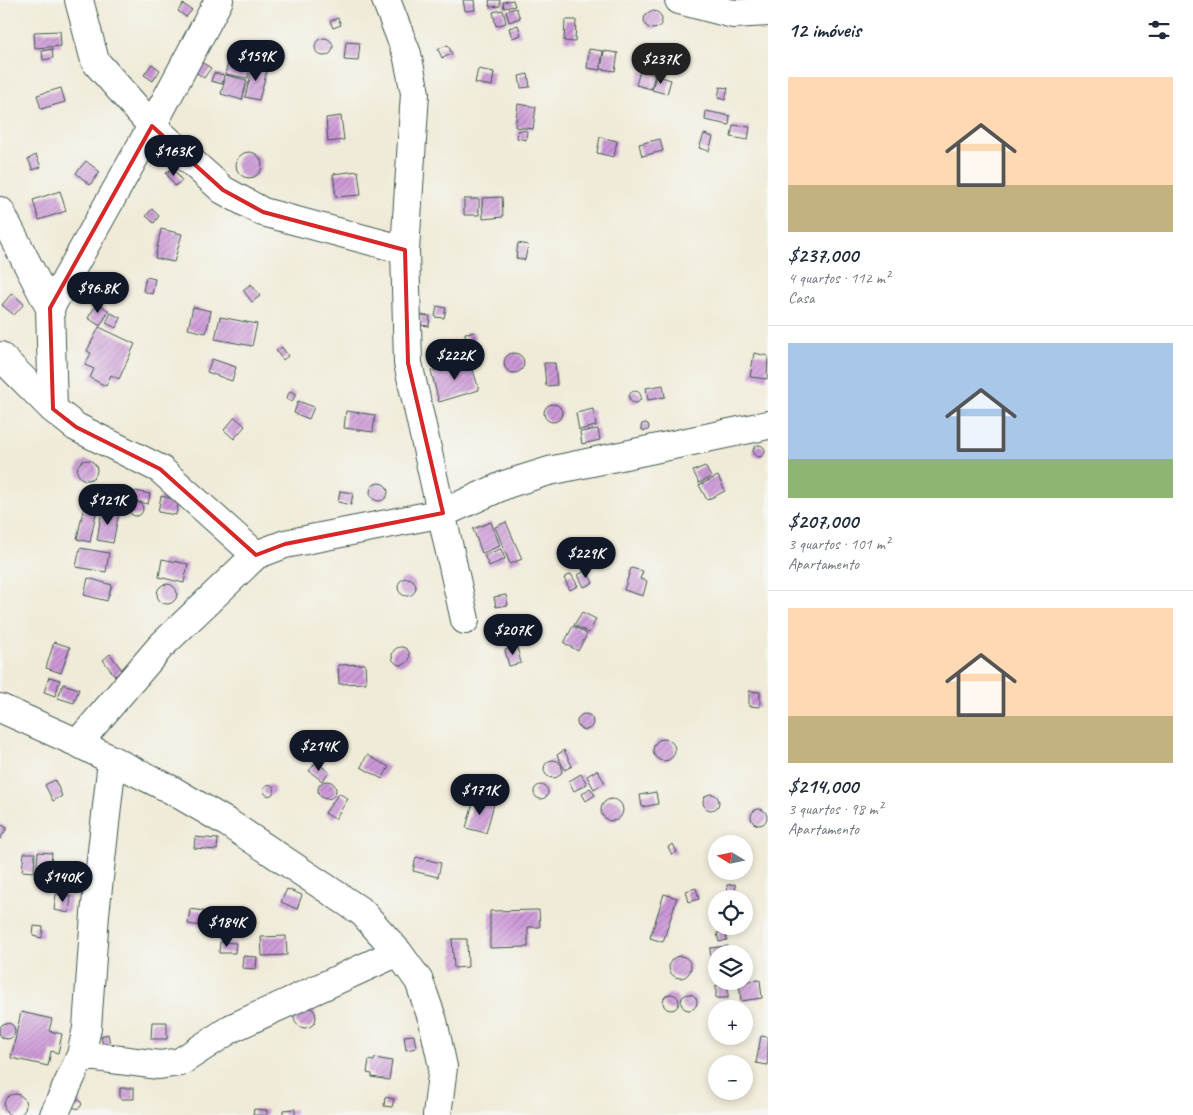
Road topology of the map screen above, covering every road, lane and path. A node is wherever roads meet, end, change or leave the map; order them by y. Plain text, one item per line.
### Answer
1 (79, 0) edge
2 (219, 0) edge
3 (386, 0) edge
4 (679, 0) edge
5 (762, 8) edge
6 (152, 126) junction
7 (0, 211) edge
8 (405, 250) junction
9 (50, 308) junction
10 (0, 356) edge
11 (53, 409) junction
12 (768, 425) edge
13 (443, 513) junction
14 (256, 555) junction
15 (465, 620) dead end
16 (0, 708) edge
17 (78, 743) junction
18 (112, 761) junction
19 (398, 952) junction
20 (82, 1056) junction
21 (54, 1115) edge
22 (437, 1115) edge

1 - 6 street
2 - 6 street
3 - 8 street
4 - 5 street
6 - 8 street
6 - 9 street
7 - 9 street
8 - 13 street
9 - 11 street
10 - 11 street
11 - 14 street
12 - 13 street
13 - 14 street
13 - 15 street
14 - 17 street
16 - 17 street
17 - 18 street
18 - 19 street
18 - 20 street
19 - 20 street
19 - 22 street
20 - 21 street

